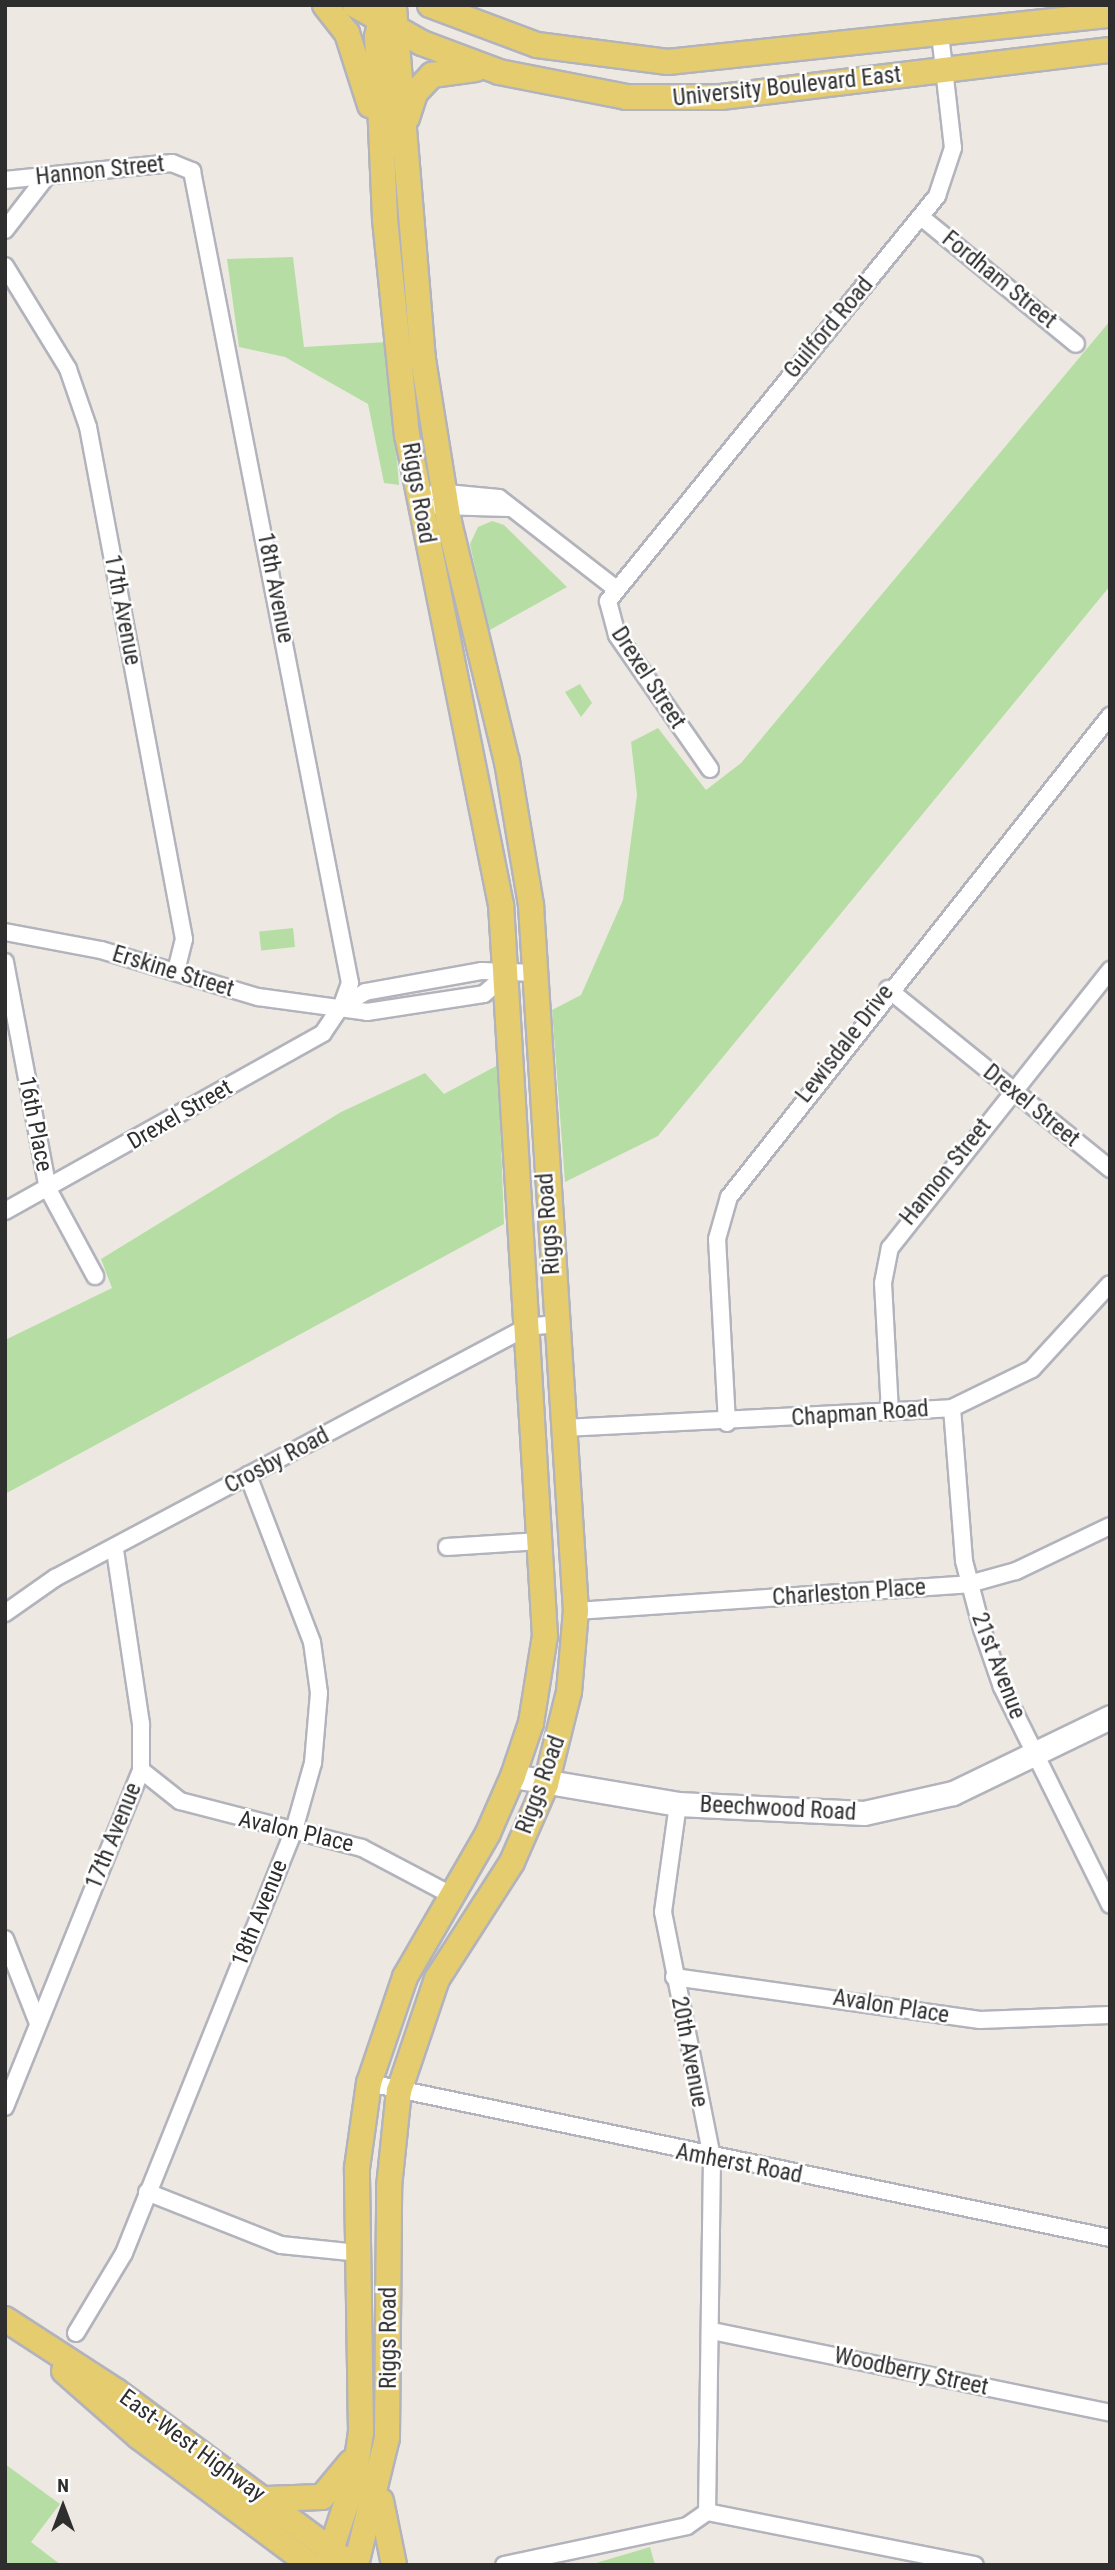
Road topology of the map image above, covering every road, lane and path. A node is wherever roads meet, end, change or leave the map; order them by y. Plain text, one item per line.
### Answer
1 (325, 5) edge
2 (355, 5) edge
3 (430, 5) edge
4 (388, 15) edge
5 (1110, 15) edge
6 (940, 34) junction
7 (1110, 50) edge
8 (947, 70) junction
9 (499, 72) junction
10 (404, 129) junction
11 (382, 151) junction
12 (192, 172) joint
13 (46, 177) junction
14 (5, 180) edge
15 (921, 217) junction
16 (5, 230) edge
17 (5, 265) edge
18 (1076, 344) dead end
19 (446, 497) junction
20 (420, 502) junction
21 (615, 588) junction
22 (1110, 716) edge
23 (710, 769) dead end
24 (5, 932) edge
25 (5, 962) edge
26 (1110, 970) edge
27 (176, 971) junction
28 (536, 973) junction
29 (505, 976) junction
30 (888, 989) junction
31 (342, 1005) junction
32 (1011, 1092) junction
33 (1110, 1169) edge
34 (48, 1189) junction
35 (5, 1211) edge
36 (95, 1276) dead end
37 (1110, 1284) edge
38 (556, 1324) junction
39 (527, 1327) junction
40 (951, 1408) junction
41 (890, 1412) junction
42 (727, 1423) junction
43 (562, 1428) junction
44 (248, 1475) junction
45 (1110, 1526) edge
46 (540, 1541) junction
47 (447, 1547) dead end
48 (114, 1551) junction
49 (969, 1584) junction
50 (576, 1611) junction
51 (5, 1613) edge
52 (1110, 1717) edge
53 (1034, 1753) junction
54 (141, 1770) junction
55 (513, 1776) junction
56 (547, 1784) junction
57 (678, 1804) junction
58 (294, 1830) junction
59 (451, 1895) junction
60 (1110, 1905) edge
61 (5, 1939) edge
62 (674, 1977) junction
63 (1110, 2015) edge
64 (38, 2023) junction
65 (369, 2083) junction
66 (399, 2091) junction
67 (5, 2106) edge
68 (712, 2158) junction
69 (147, 2192) junction
70 (1110, 2238) edge
71 (358, 2253) junction
72 (5, 2319) edge
73 (712, 2331) junction
74 (76, 2333) dead end
75 (29, 2336) junction
76 (1110, 2413) edge
77 (361, 2432) junction
78 (384, 2458) junction
79 (265, 2498) junction
80 (707, 2512) junction
81 (269, 2533) junction
82 (336, 2560) edge
83 (282, 2565) edge
84 (311, 2565) edge
85 (356, 2565) edge
86 (394, 2565) edge
87 (504, 2565) edge
88 (975, 2565) edge

1 - 11 main road
2 - 4 main road, University Boulevard East
3 - 6 main road, University Boulevard East
4 - 9 main road, University Boulevard East
4 - 10 main road, Riggs Road
4 - 11 main road, Riggs Road
5 - 6 main road, University Boulevard East
6 - 8 street, Guilford Road
7 - 8 main road, University Boulevard East
8 - 9 main road, University Boulevard East
8 - 15 street, Guilford Road
9 - 10 main road
10 - 19 main road, Riggs Road
11 - 20 main road, Riggs Road
12 - 13 street, Hannon Street
12 - 31 street, 18th Avenue
13 - 14 street, Hannon Street
13 - 16 street
15 - 18 street, Fordham Street
15 - 21 street, Guilford Road
17 - 27 street, 17th Avenue
19 - 20 street
19 - 21 street
19 - 28 main road, Riggs Road
20 - 29 main road, Riggs Road
21 - 23 street, Drexel Street
22 - 30 street, Lewisdale Drive
24 - 27 street, Erskine Street
25 - 34 street, 16th Place
26 - 32 street, Hannon Street
27 - 31 street, Erskine Street
28 - 29 street
28 - 38 main road, Riggs Road
29 - 31 street
29 - 31 street
29 - 39 main road, Riggs Road
30 - 32 street, Drexel Street
30 - 42 street, Lewisdale Drive
31 - 34 street, Drexel Street
32 - 33 street, Drexel Street
32 - 41 street, Hannon Street
34 - 35 street, Drexel Street
34 - 36 street, 16th Place
37 - 40 street, Chapman Road
38 - 39 street, Crosby Road
38 - 43 main road, Riggs Road
39 - 44 street, Crosby Road
39 - 46 main road, Riggs Road
40 - 41 street, Chapman Road
40 - 49 street, 21st Avenue
41 - 42 street, Chapman Road
42 - 43 street, Chapman Road
43 - 50 main road, Riggs Road
44 - 48 street, Crosby Road
44 - 58 street, 18th Avenue
45 - 49 street, Charleston Place
46 - 47 street
46 - 55 main road, Riggs Road
48 - 51 street, Crosby Road
48 - 54 street, 17th Avenue
49 - 50 street, Charleston Place
49 - 53 street, 21st Avenue
50 - 56 main road, Riggs Road
52 - 53 street, Beechwood Road
53 - 57 street, Beechwood Road
53 - 60 street, 21st Avenue
54 - 58 street, Avalon Place
54 - 64 street, 17th Avenue
55 - 56 street, Beechwood Road
55 - 59 main road, Riggs Road
56 - 57 street, Beechwood Road
56 - 66 main road, Riggs Road
57 - 62 street, 20th Avenue
58 - 59 street, Avalon Place
58 - 69 street, 18th Avenue
59 - 65 main road, Riggs Road
61 - 64 street
62 - 63 street, Avalon Place
62 - 68 street, 20th Avenue
64 - 67 street, 17th Avenue
65 - 66 street, Amherst Road
65 - 71 main road, Riggs Road
66 - 68 street, Amherst Road
66 - 78 main road, Riggs Road
68 - 70 street, Amherst Road
68 - 73 street, 20th Avenue
69 - 71 street
69 - 74 street, 18th Avenue
71 - 77 main road, Riggs Road
72 - 75 main road, East-West Highway
73 - 76 street, Woodberry Street
73 - 80 street, 20th Avenue
75 - 79 main road, East-West Highway
75 - 81 main road, East-West Highway
77 - 79 main road
77 - 82 main road, Riggs Road
78 - 85 main road, Riggs Road
78 - 86 main road
79 - 82 main road, East-West Highway
80 - 87 street
80 - 88 street
81 - 83 main road
81 - 84 main road, East-West Highway

